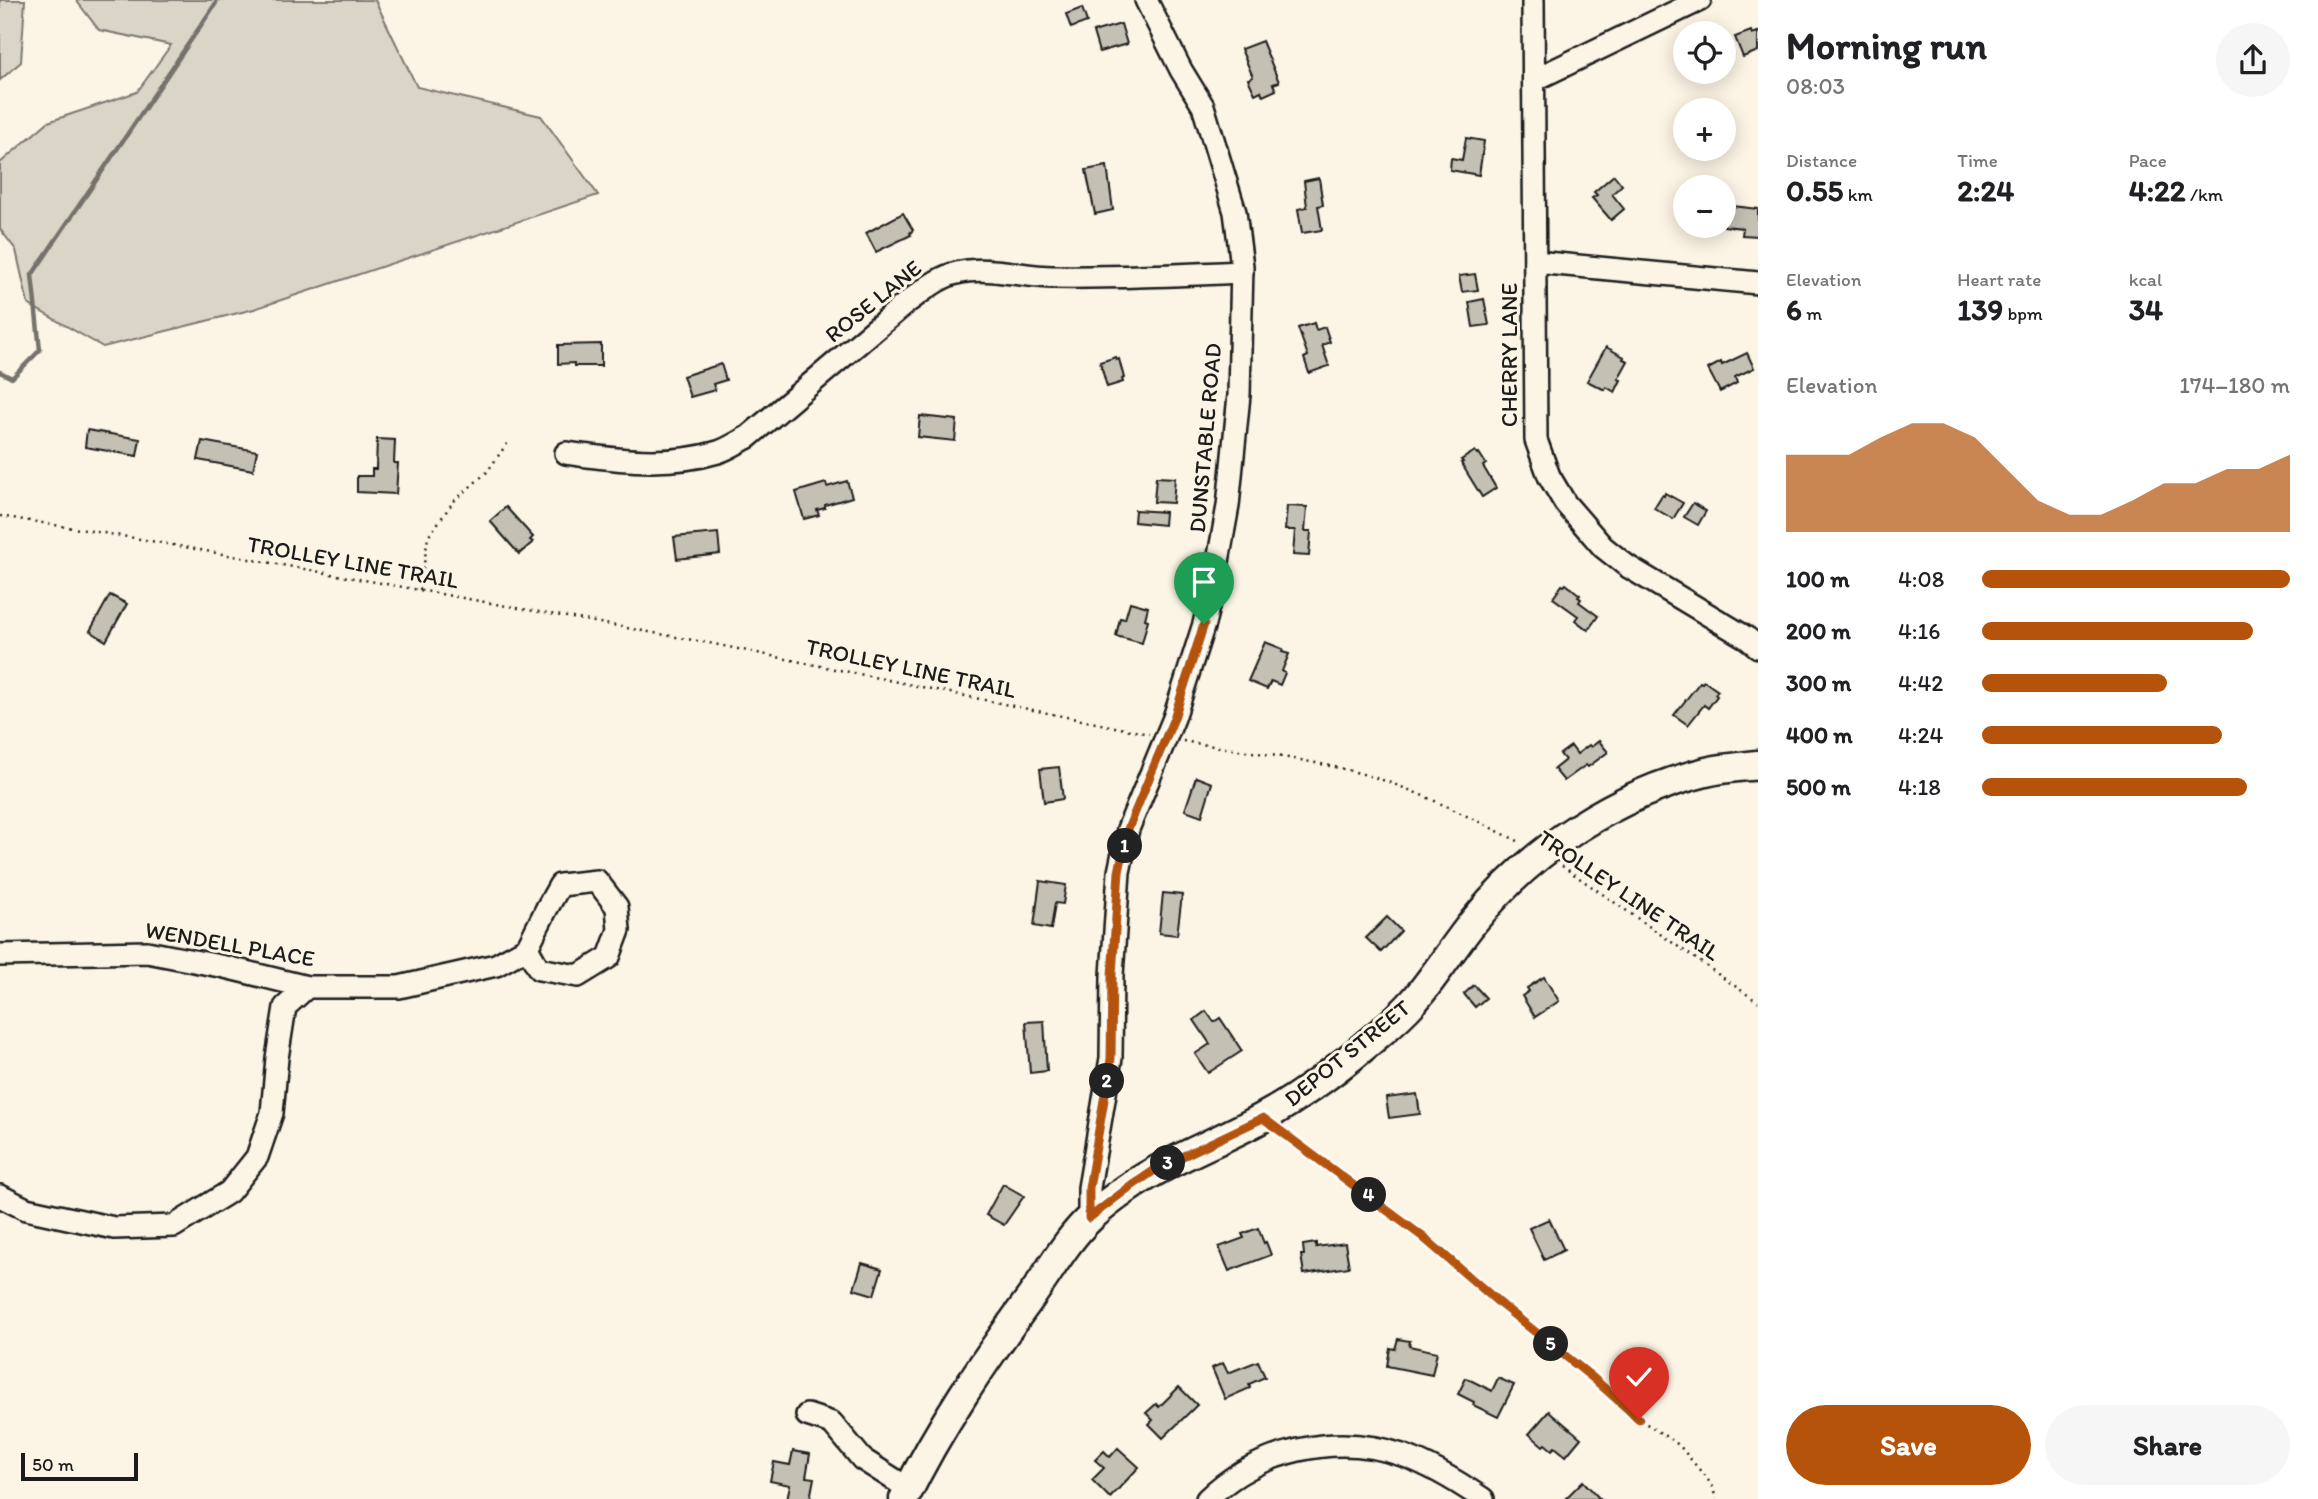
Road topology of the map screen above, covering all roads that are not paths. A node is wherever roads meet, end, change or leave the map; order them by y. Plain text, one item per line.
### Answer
1 (1146, 0) edge
2 (1533, 0) edge
3 (1700, 0) edge
4 (1534, 80) junction
5 (1535, 262) junction
6 (1242, 272) junction
7 (1758, 283) edge
8 (566, 453) dead end
9 (1758, 647) edge
10 (1758, 765) edge
11 (527, 948) junction
12 (0, 955) edge
13 (307, 988) junction
14 (0, 1196) edge
15 (1089, 1218) junction
16 (807, 1415) dead end
17 (906, 1494) edge
18 (1206, 1499) edge
19 (1483, 1499) edge

1 - 6 street, DUNSTABLE ROAD
2 - 4 street, CHERRY LANE
3 - 4 street
4 - 5 street, CHERRY LANE
5 - 7 street
5 - 9 street, CHERRY LANE
6 - 8 street, ROSE LANE
6 - 15 street, DUNSTABLE ROAD
10 - 15 main road, DEPOT STREET
11 - 11 street
11 - 13 street, WENDELL PLACE
12 - 13 street, WENDELL PLACE
13 - 14 street
15 - 17 main road, DEPOT STREET
16 - 17 street
18 - 19 street

